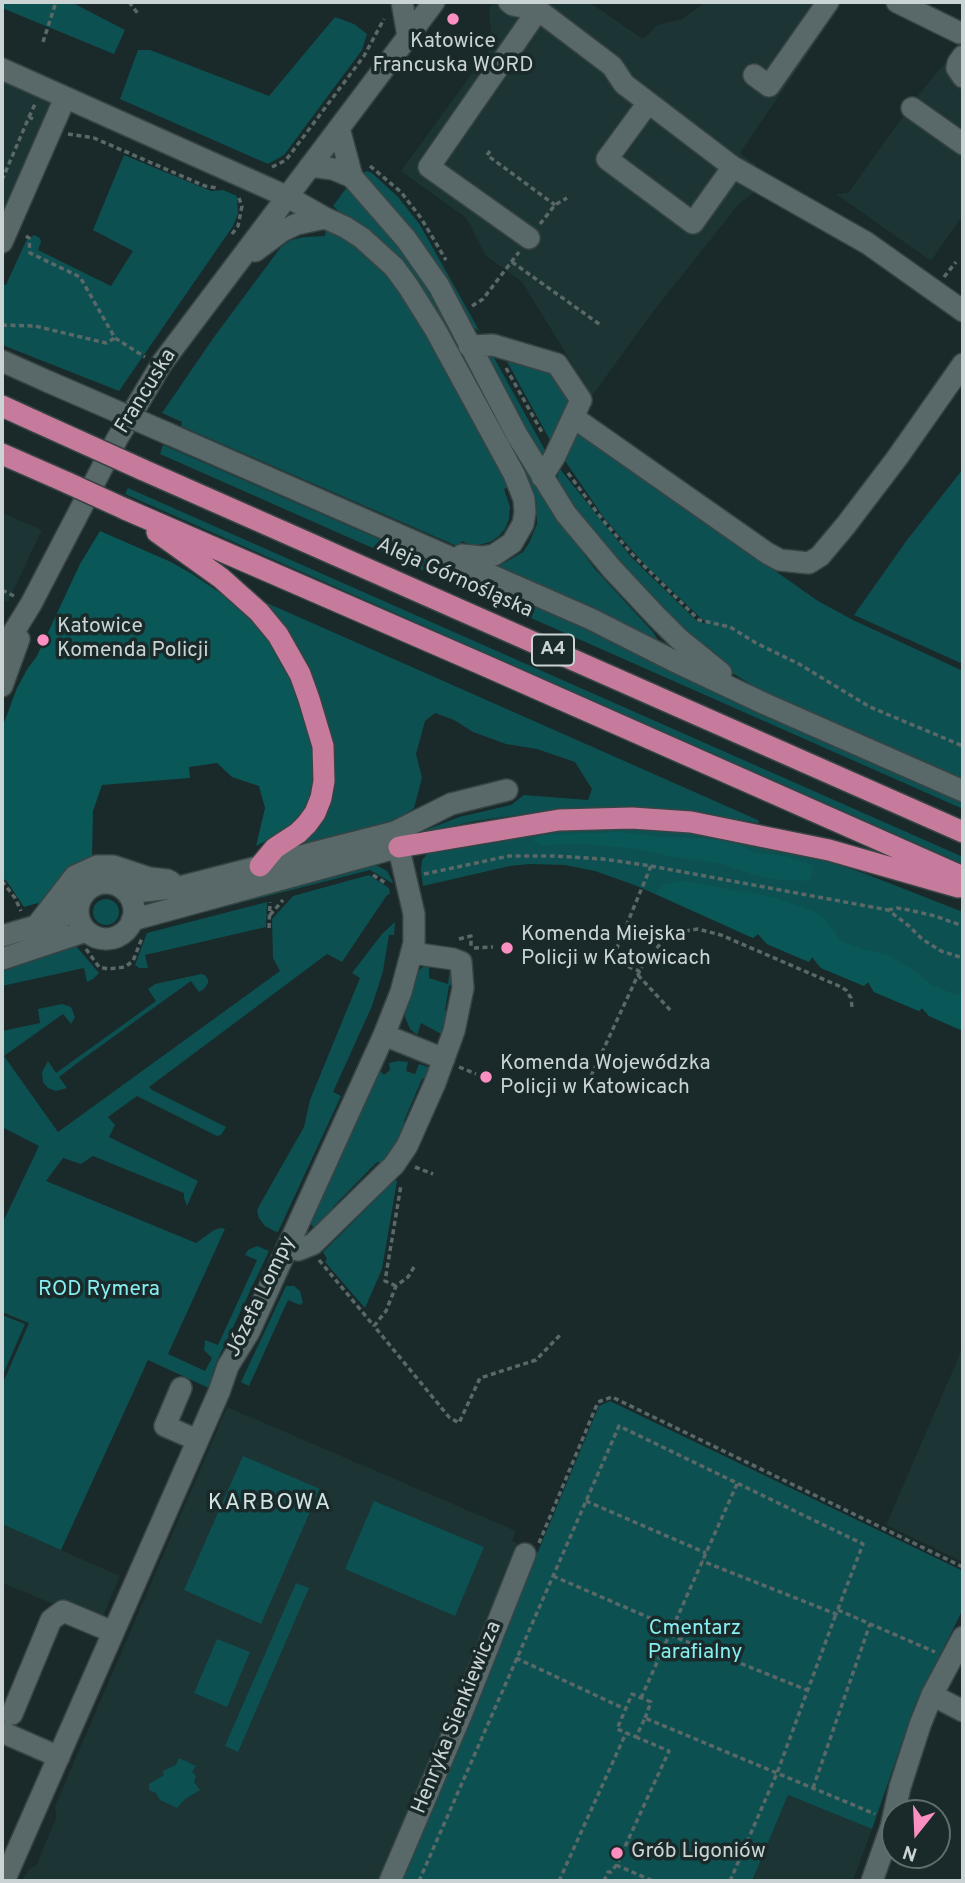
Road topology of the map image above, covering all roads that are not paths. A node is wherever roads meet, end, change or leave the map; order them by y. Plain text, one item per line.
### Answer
1 (434, 2) edge
2 (509, 2) edge
3 (828, 2) edge
4 (896, 2) edge
5 (395, 8) edge
6 (538, 10) junction
7 (960, 33) dead end
8 (408, 36) junction
9 (963, 56) edge
10 (2, 69) edge
11 (754, 75) dead end
12 (963, 77) edge
13 (65, 98) junction
14 (648, 103) junction
15 (912, 108) dead end
16 (339, 128) junction
17 (963, 144) edge
18 (310, 166) junction
19 (733, 167) junction
20 (359, 170) junction
21 (288, 197) junction
22 (325, 218) junction
23 (5, 235) edge
24 (530, 238) dead end
25 (237, 265) junction
26 (963, 311) edge
27 (469, 346) junction
28 (2, 362) edge
29 (963, 364) edge
30 (2, 406) edge
31 (573, 417) junction
32 (9, 457) edge
33 (542, 477) junction
34 (125, 509) junction
35 (439, 552) junction
36 (21, 604) junction
37 (2, 651) edge
38 (2, 686) edge
39 (763, 703) junction
40 (508, 790) dead end
41 (963, 790) edge
42 (963, 832) edge
43 (397, 840) junction
44 (260, 866) junction
45 (963, 877) edge
46 (180, 887) junction
47 (963, 888) edge
48 (127, 893) junction
49 (78, 908) junction
50 (29, 918) junction
51 (132, 920) junction
52 (86, 931) junction
53 (2, 936) edge
54 (412, 953) junction
55 (2, 959) edge
56 (384, 1035) junction
57 (450, 1062) junction
58 (287, 1248) junction
59 (181, 1388) dead end
60 (197, 1440) junction
61 (525, 1554) road end
62 (113, 1632) junction
63 (963, 1637) edge
64 (932, 1695) junction
65 (963, 1711) edge
66 (7, 1723) edge
67 (60, 1757) junction
68 (9, 1880) edge
69 (390, 1881) edge
70 (872, 1881) edge

1 - 8 street, Francuska
2 - 6 street
3 - 11 street
4 - 7 street
5 - 8 street
6 - 14 street
6 - 24 street
8 - 16 street, Francuska
9 - 12 street
10 - 13 street
13 - 21 street
13 - 23 street
14 - 19 street
14 - 19 street
15 - 17 street
16 - 18 street, Francuska
16 - 20 street
18 - 20 street
18 - 21 street, Francuska
18 - 22 street
19 - 26 street
20 - 27 street
21 - 22 street
21 - 25 street, Francuska
22 - 25 street
22 - 35 street
25 - 36 street, Francuska
27 - 31 street
27 - 33 street
28 - 35 street, bridge
29 - 31 street
30 - 42 highway, Aleja Górnośląska / A4, bridge
31 - 33 street
32 - 34 highway, A4, bridge
33 - 39 street
34 - 44 highway
34 - 45 highway, A4
35 - 39 street
36 - 37 street, Francuska
36 - 38 street, Francuska
39 - 41 street
40 - 43 street
43 - 44 street
43 - 47 highway
43 - 51 street
43 - 54 street, Józefa Lompy
44 - 46 street
46 - 48 street
46 - 50 street
48 - 49 street
48 - 51 street
49 - 50 street
49 - 52 street
50 - 53 street
51 - 52 street
52 - 55 street
54 - 56 street, Józefa Lompy
54 - 57 street
56 - 57 street
56 - 58 street, Józefa Lompy
57 - 58 street
58 - 60 street, Józefa Lompy
59 - 60 street
60 - 62 street, Józefa Lompy
61 - 69 street, Henryka Sienkiewicza
62 - 66 street
62 - 67 street, Józefa Lompy
63 - 64 street
64 - 65 street
64 - 70 street
66 - 67 street
67 - 68 street, Józefa Lompy

